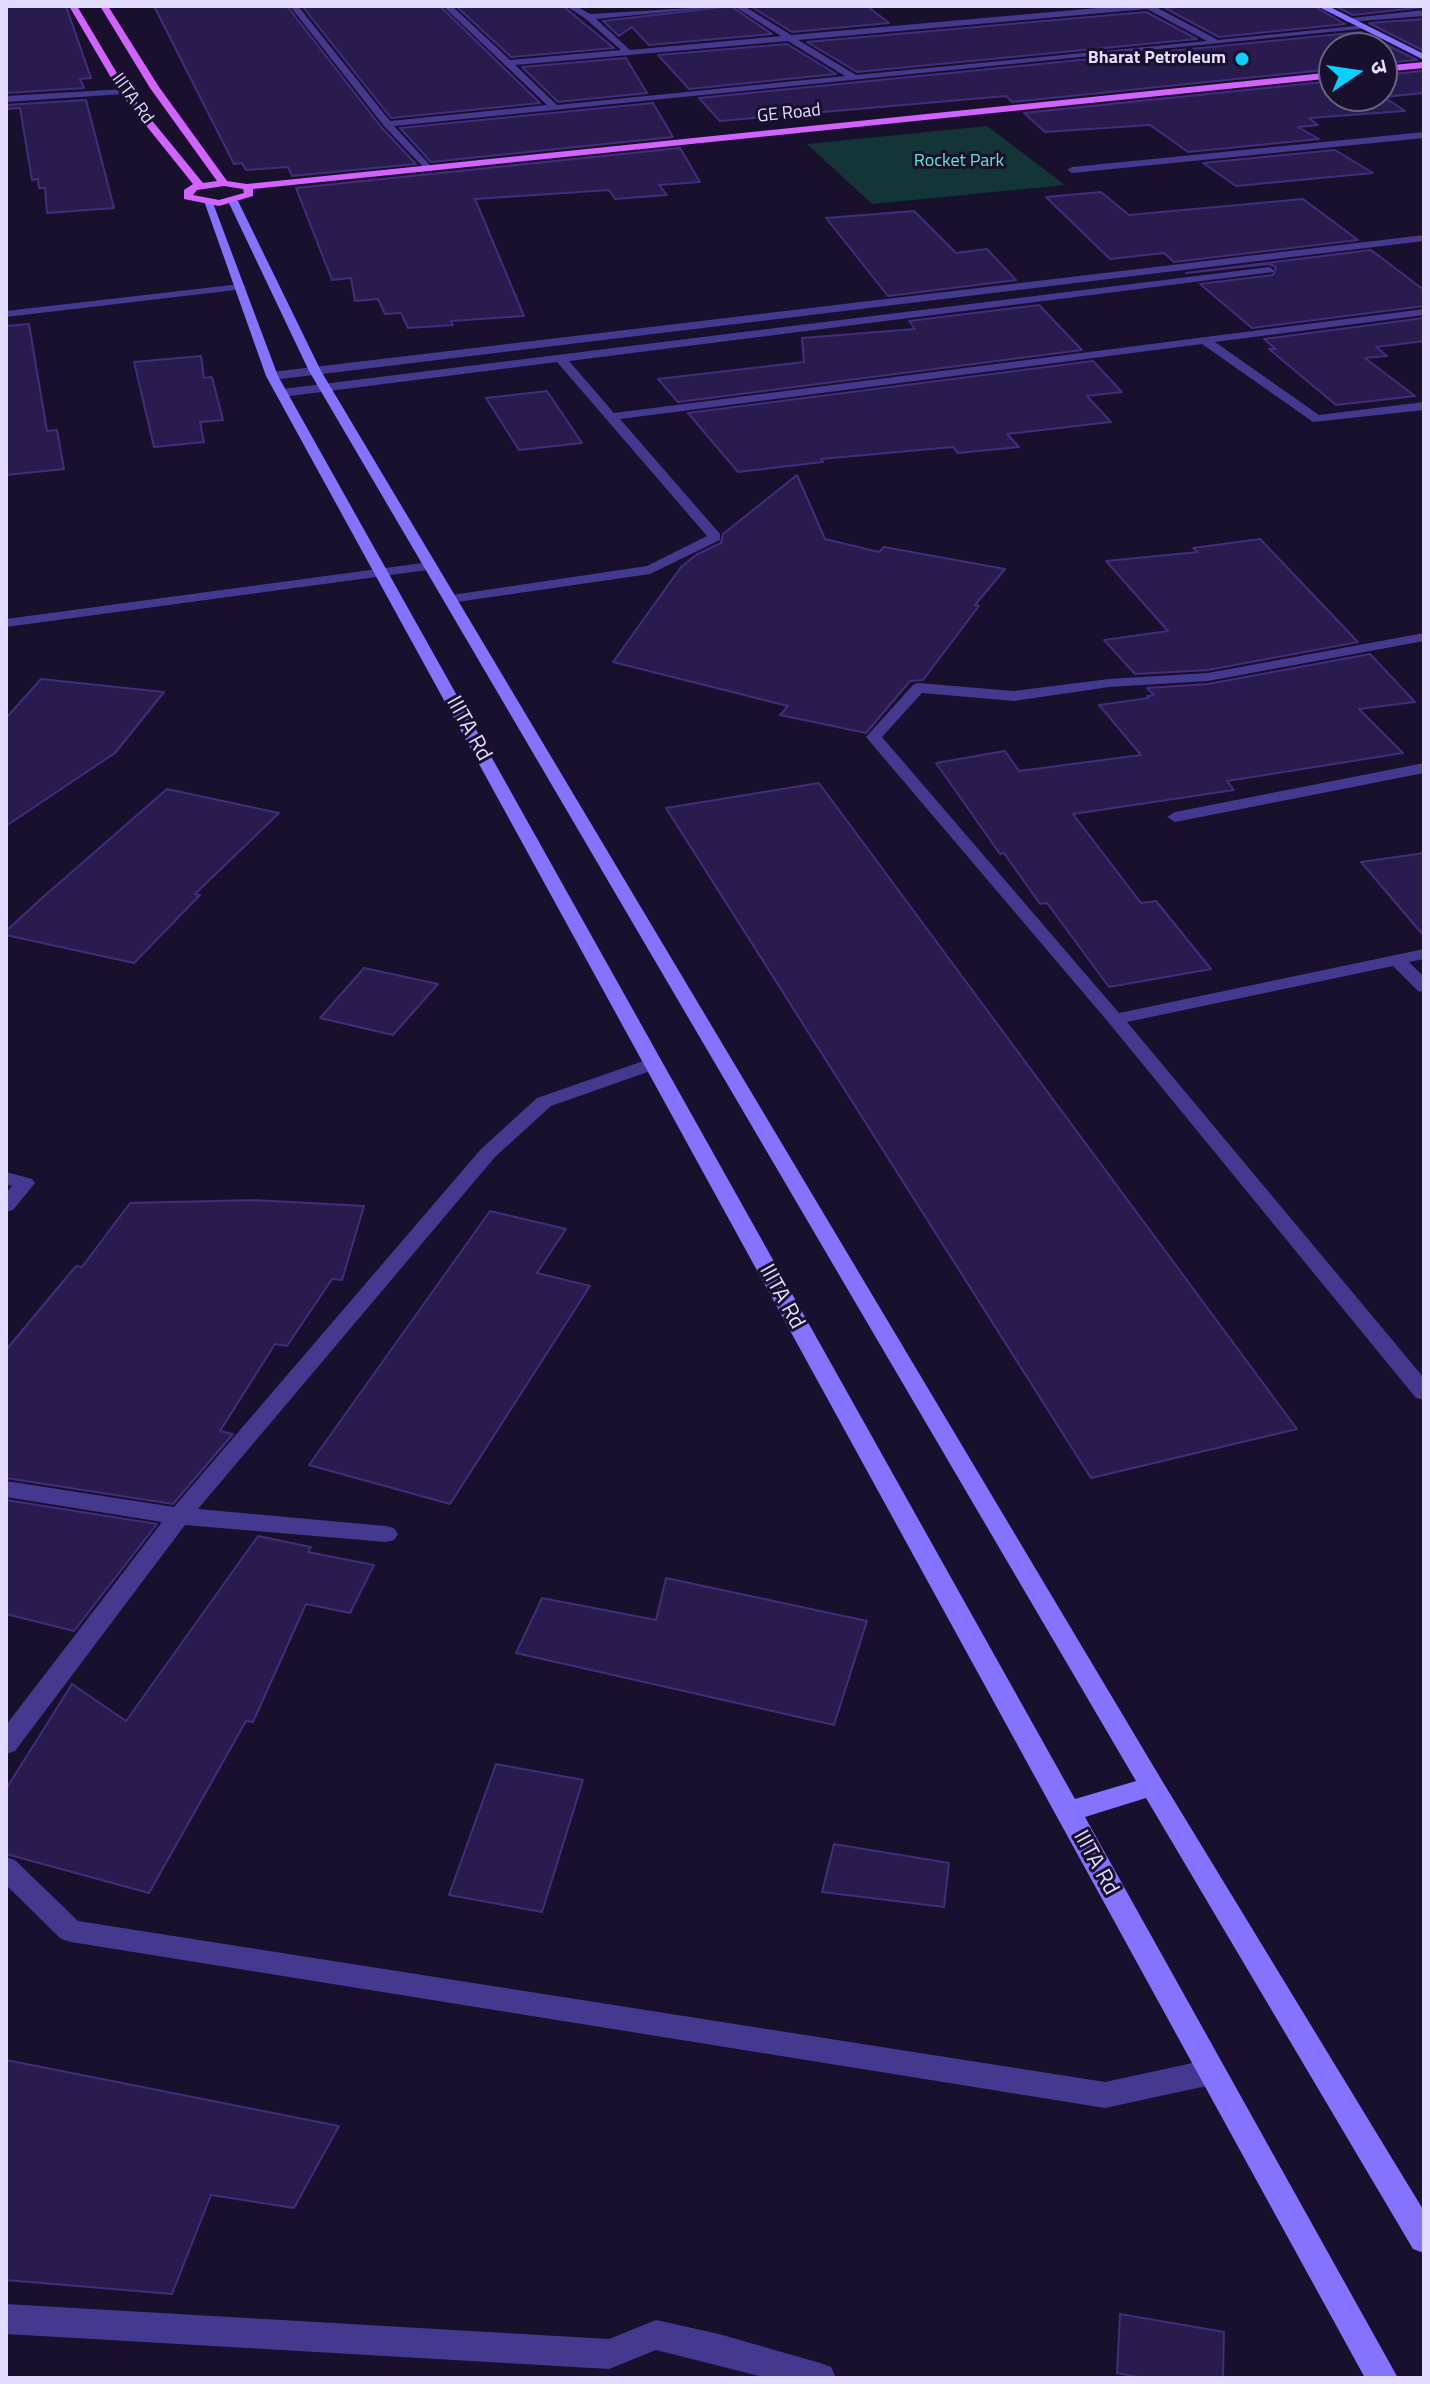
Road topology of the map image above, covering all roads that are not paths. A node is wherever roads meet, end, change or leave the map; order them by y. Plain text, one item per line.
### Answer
1 (73, 6) edge
2 (104, 6) edge
3 (294, 6) edge
4 (447, 6) edge
5 (570, 6) edge
6 (722, 6) edge
7 (738, 6) edge
8 (1018, 6) edge
9 (1321, 6) edge
10 (1424, 13) edge
11 (1034, 16) junction
12 (589, 17) junction
13 (1347, 19) junction
14 (1365, 28) junction
15 (789, 38) junction
16 (1217, 43) junction
17 (628, 52) junction
18 (1424, 57) edge
19 (509, 63) junction
20 (1424, 65) edge
21 (1398, 67) edge
22 (1424, 72) edge
23 (1398, 75) edge
24 (1318, 77) edge
25 (854, 78) junction
26 (1318, 84) edge
27 (123, 91) junction
28 (6, 99) edge
29 (555, 108) junction
30 (862, 123) junction
31 (387, 124) junction
32 (872, 130) junction
33 (1424, 135) edge
34 (426, 167) junction
35 (1072, 170) dead end
36 (238, 191) junction
37 (204, 194) junction
38 (1424, 238) edge
39 (1424, 251) edge
40 (240, 287) junction
41 (1424, 312) edge
42 (6, 314) edge
43 (1204, 340) junction
44 (560, 358) junction
45 (321, 379) junction
46 (277, 385) junction
47 (1424, 406) edge
48 (609, 417) junction
49 (430, 566) junction
50 (381, 573) junction
51 (450, 599) junction
52 (6, 623) edge
53 (1424, 637) edge
54 (1424, 768) edge
55 (1175, 817) dead end
56 (1424, 954) edge
57 (1397, 960) junction
58 (1424, 987) edge
59 (1115, 1019) junction
60 (652, 1064) junction
61 (6, 1178) edge
62 (6, 1206) edge
63 (1424, 1393) edge
64 (6, 1489) edge
65 (179, 1516) junction
66 (386, 1534) dead end
67 (6, 1744) edge
68 (1152, 1786) junction
69 (1067, 1812) junction
70 (6, 1868) edge
71 (1211, 2072) junction
72 (1424, 2239) edge
73 (6, 2319) edge
74 (820, 2378) edge
75 (1382, 2378) edge

1 - 27 main road, IIITA Rd
2 - 36 main road, IIITA Rd
3 - 31 street
4 - 19 street
5 - 12 street
6 - 12 street
7 - 15 street
8 - 11 street
9 - 13 street
10 - 13 street
11 - 15 street
11 - 16 street
12 - 17 street
13 - 14 street
14 - 16 street
14 - 18 street
15 - 17 street
15 - 25 street
16 - 25 street
17 - 19 street
19 - 29 street
20 - 21 main road
22 - 23 main road
24 - 30 main road, GE Road
25 - 29 street
26 - 32 main road, GE Road
27 - 28 street
27 - 37 main road, IIITA Rd
29 - 31 street
30 - 32 street
30 - 34 main road, GE Road
31 - 34 street
32 - 36 main road, GE Road
33 - 35 street
34 - 36 main road, GE Road
36 - 37 main road
36 - 37 main road
36 - 45 street, IIITA Rd
37 - 40 street, IIITA Rd
38 - 45 street
39 - 44 street
40 - 42 street
40 - 46 street, IIITA Rd
41 - 43 street
43 - 47 street
43 - 48 street
44 - 45 street
44 - 48 street
45 - 46 street
45 - 46 street
45 - 49 street, IIITA Rd
46 - 50 street, IIITA Rd
48 - 51 street
49 - 50 street
49 - 51 street, IIITA Rd
50 - 52 street
50 - 60 street, IIITA Rd
51 - 68 street, IIITA Rd
53 - 59 street
54 - 55 street
56 - 57 street
57 - 58 street
57 - 59 street
59 - 63 street
60 - 65 street
60 - 69 street, IIITA Rd
61 - 62 street
64 - 65 street
65 - 66 street
65 - 67 street
68 - 69 street
68 - 72 street, IIITA Rd
69 - 71 street, IIITA Rd
70 - 71 street
71 - 75 street, IIITA Rd
73 - 74 street

